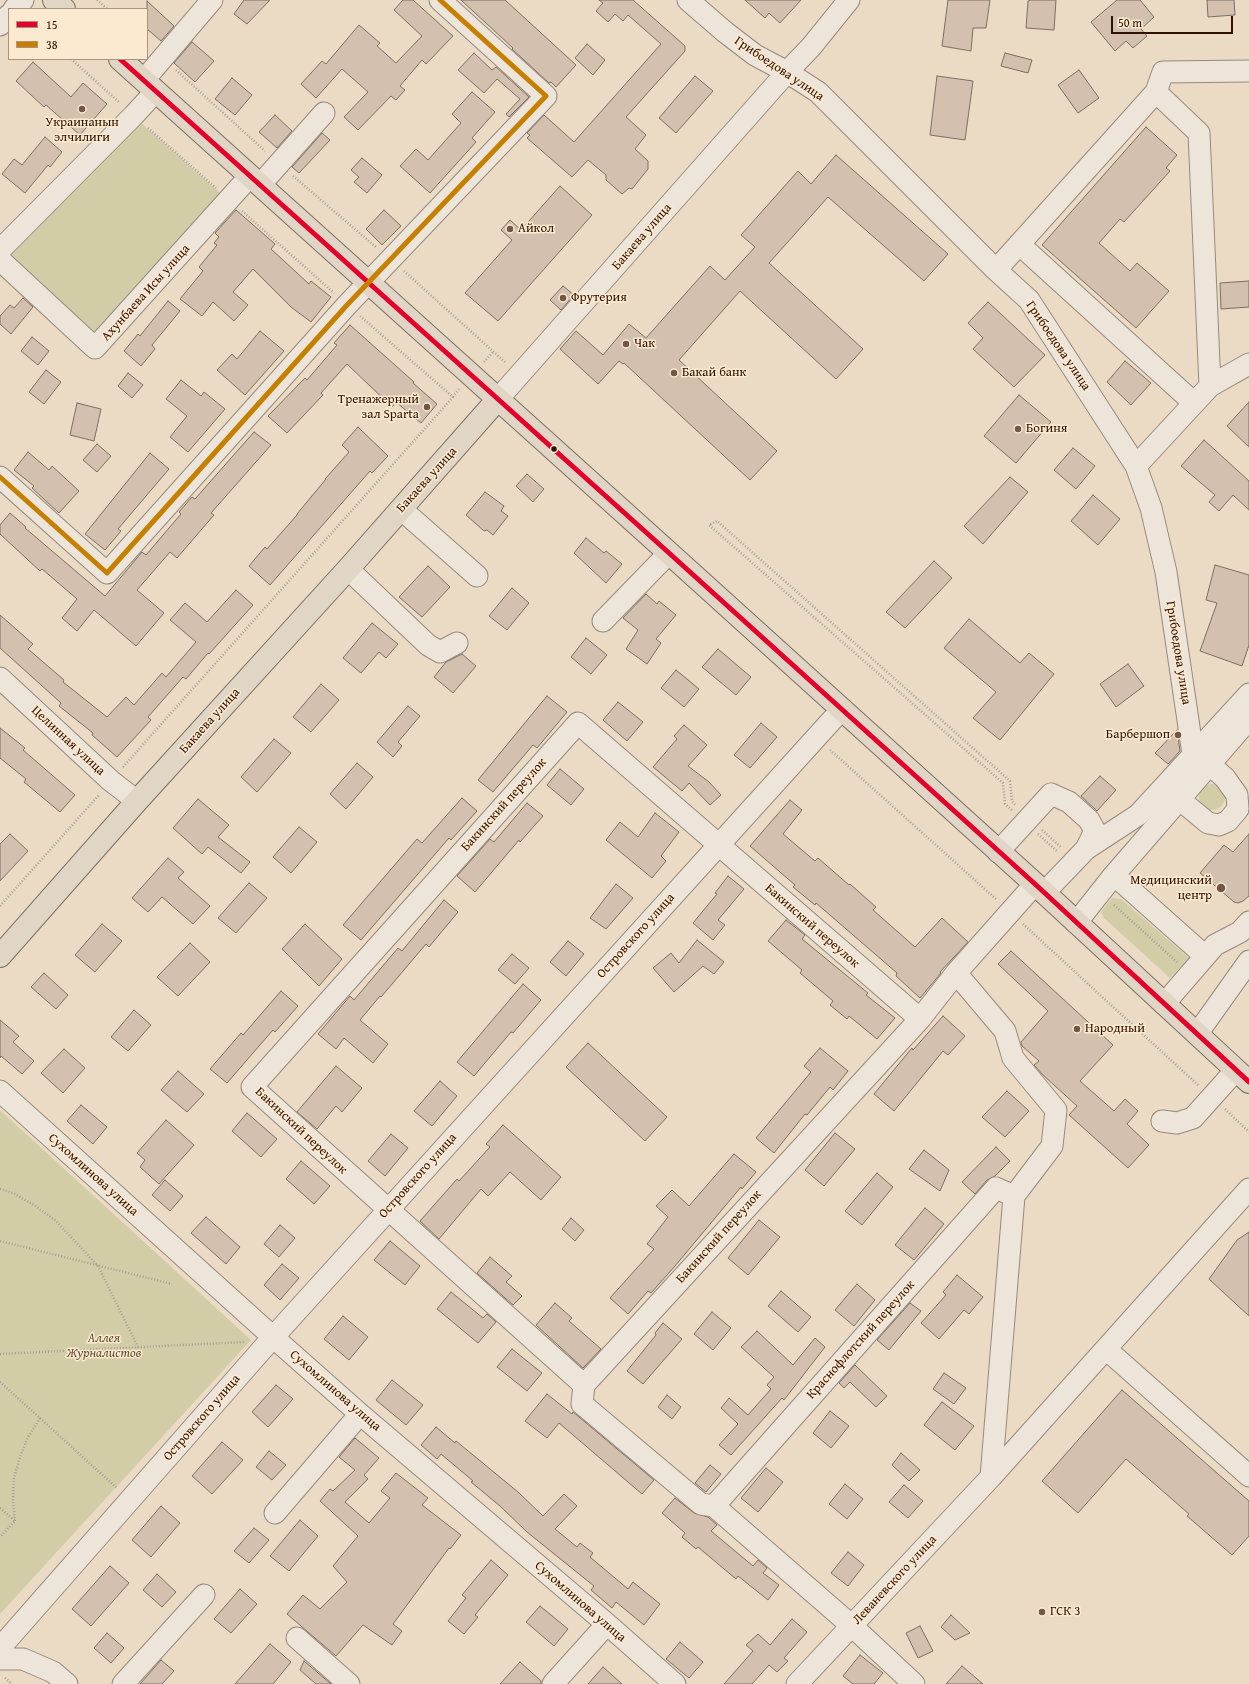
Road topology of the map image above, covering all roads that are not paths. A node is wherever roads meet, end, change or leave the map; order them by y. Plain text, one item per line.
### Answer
1 (23, 0) edge
2 (54, 0) edge
3 (212, 0) edge
4 (440, 0) edge
5 (688, 0) edge
6 (849, 0) edge
7 (15, 8) edge
8 (63, 8) edge
9 (8, 16) edge
10 (0, 25) edge
11 (121, 60) edge
12 (1249, 71) edge
13 (787, 72) junction
14 (150, 86) junction
15 (1156, 92) junction
16 (324, 113) dead end
17 (255, 180) junction
18 (1019, 244) junction
19 (0, 250) edge
20 (0, 260) edge
21 (996, 270) junction
22 (368, 282) junction
23 (1249, 364) edge
24 (1210, 386) junction
25 (498, 399) junction
26 (1194, 403) junction
27 (1136, 466) junction
28 (0, 476) edge
29 (401, 509) junction
30 (669, 553) junction
31 (348, 569) junction
32 (477, 576) dead end
33 (603, 621) dead end
34 (457, 643) dead end
35 (0, 678) edge
36 (1249, 694) edge
37 (842, 709) junction
38 (1249, 719) edge
39 (1201, 759) junction
40 (1179, 799) junction
41 (137, 801) junction
42 (718, 846) junction
43 (998, 852) junction
44 (1077, 858) junction
45 (1114, 876) junction
46 (1040, 889) junction
47 (1249, 922) edge
48 (1076, 923) junction
49 (0, 956) edge
50 (1205, 956) junction
51 (1249, 961) edge
52 (956, 973) junction
53 (1164, 1004) junction
54 (920, 1018) junction
55 (1197, 1034) junction
56 (1243, 1076) edge
57 (0, 1091) edge
58 (1162, 1121) dead end
59 (1249, 1189) edge
60 (1014, 1196) junction
61 (388, 1210) junction
62 (272, 1339) junction
63 (1106, 1349) junction
64 (584, 1385) junction
65 (360, 1414) junction
66 (1249, 1476) edge
67 (992, 1477) junction
68 (714, 1506) junction
69 (275, 1513) dead end
70 (204, 1595) dead end
71 (607, 1624) junction
72 (852, 1626) junction
73 (297, 1638) dead end
74 (0, 1648) edge
75 (1, 1667) edge
76 (67, 1684) edge
77 (123, 1684) edge
78 (349, 1684) edge
79 (553, 1684) edge
80 (674, 1684) edge
81 (797, 1684) edge
82 (914, 1684) edge

1 - 7 street
2 - 8 main road
3 - 14 street
4 - 22 street
5 - 13 street, Грибоедова улица
6 - 13 street, Бакаева улица
9 - 10 street
11 - 14 main road
12 - 15 street
13 - 21 street, Грибоедова улица
13 - 25 street, Бакаева улица
14 - 17 main road
14 - 19 street
15 - 18 street
15 - 24 street
16 - 17 street, Ахунбаева Исы улица
17 - 20 street, Ахунбаева Исы улица
17 - 22 main road
18 - 21 street
18 - 26 street
21 - 27 street, Грибоедова улица
22 - 25 main road
22 - 28 street
23 - 24 street
24 - 26 street
25 - 29 main road, Бакаева улица
25 - 30 main road
26 - 27 street
27 - 39 street, Грибоедова улица
29 - 31 main road, Бакаева улица
29 - 32 street
30 - 33 street
30 - 37 main road
31 - 34 street
31 - 41 main road, Бакаева улица
35 - 41 street, Целинная улица
36 - 39 street
37 - 42 street, Островского улица
37 - 43 main road
38 - 39 street
39 - 40 street
39 - 40 street
39 - 44 street
40 - 45 street
41 - 49 main road, Бакаева улица
42 - 54 street, Бакинский переулок
42 - 61 street, Островского улица
42 - 61 street, Бакинский переулок
43 - 44 street
43 - 46 main road
44 - 46 street, Бакинский переулок
45 - 48 street
45 - 50 street
46 - 48 main road
46 - 52 street, Бакинский переулок
47 - 50 street
48 - 53 main road
50 - 53 street
51 - 55 street
52 - 54 street, Бакинский переулок
52 - 60 street
53 - 55 main road
54 - 64 street, Бакинский переулок
55 - 56 main road
56 - 58 street
57 - 62 street, Сухомлинова улица
59 - 63 street, Леваневского улица
60 - 67 street
60 - 68 street, Краснофлотский переулок
61 - 62 street, Островского улица
61 - 64 street
62 - 65 street, Сухомлинова улица
62 - 74 street, Островского улица
63 - 66 street
63 - 67 street, Леваневского улица
64 - 68 street
65 - 69 street
65 - 71 street, Сухомлинова улица
67 - 72 street, Леваневского улица
68 - 72 street
70 - 77 street
71 - 79 street
71 - 80 street, Сухомлинова улица
72 - 81 street, Леваневского улица
72 - 82 street
73 - 78 street
75 - 76 street

